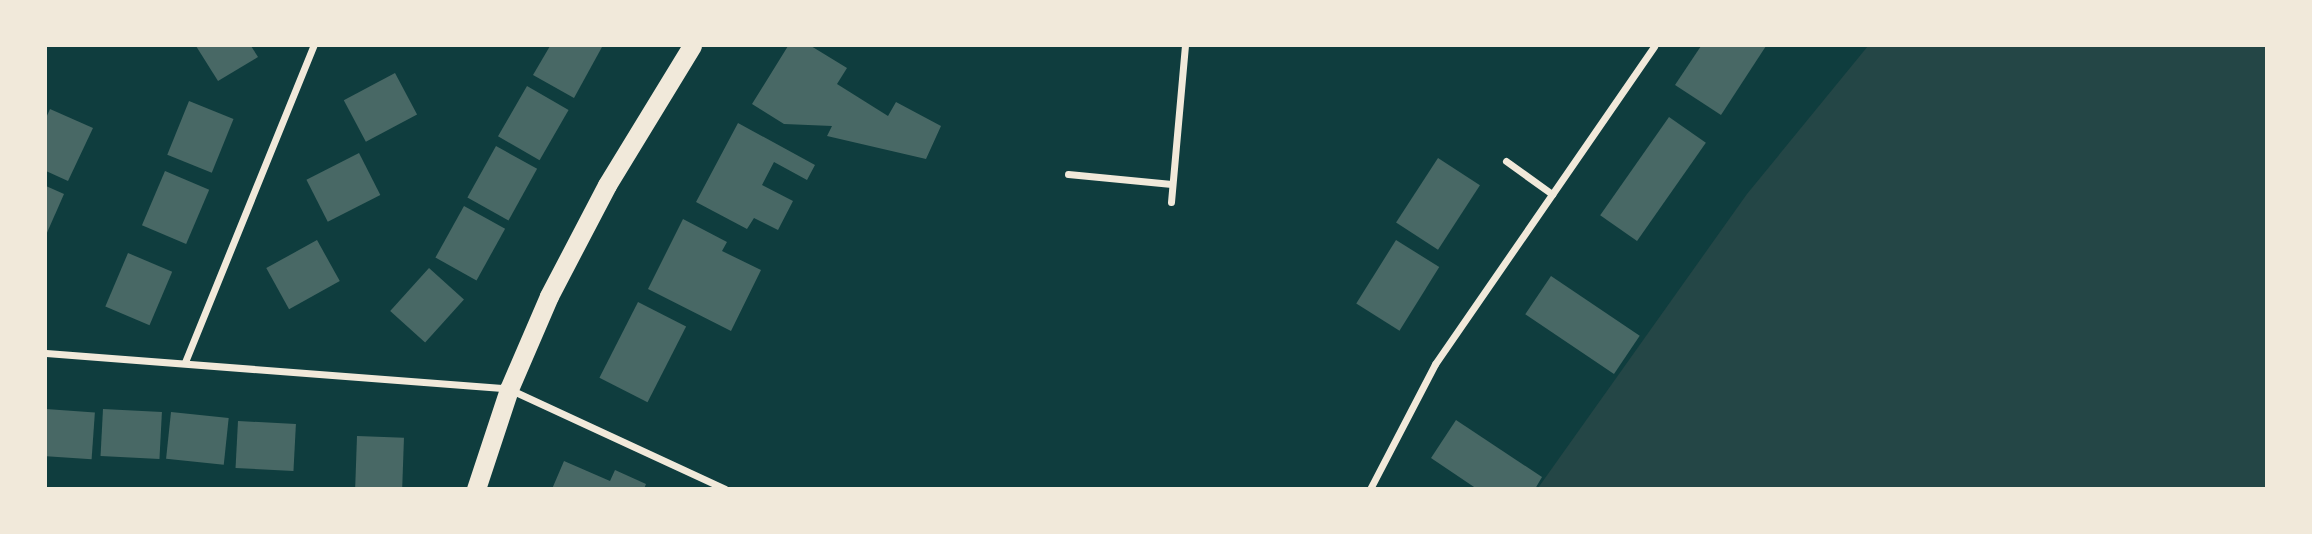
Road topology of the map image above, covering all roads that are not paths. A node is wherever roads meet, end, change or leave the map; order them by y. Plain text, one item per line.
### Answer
1 (313, 46) edge
2 (692, 46) edge
3 (1185, 46) edge
4 (1654, 46) edge
5 (1506, 161) dead end
6 (1068, 174) dead end
7 (1172, 184) junction
8 (1552, 194) junction
9 (1171, 202) dead end
10 (46, 353) edge
11 (185, 362) junction
12 (509, 389) junction
13 (476, 488) edge
14 (725, 488) edge
15 (1370, 488) edge

1 - 11 street
2 - 12 highway
3 - 7 street
4 - 8 street
5 - 8 street
6 - 7 street
7 - 9 street
8 - 15 street
10 - 11 street
11 - 12 street
12 - 13 highway
12 - 14 street

